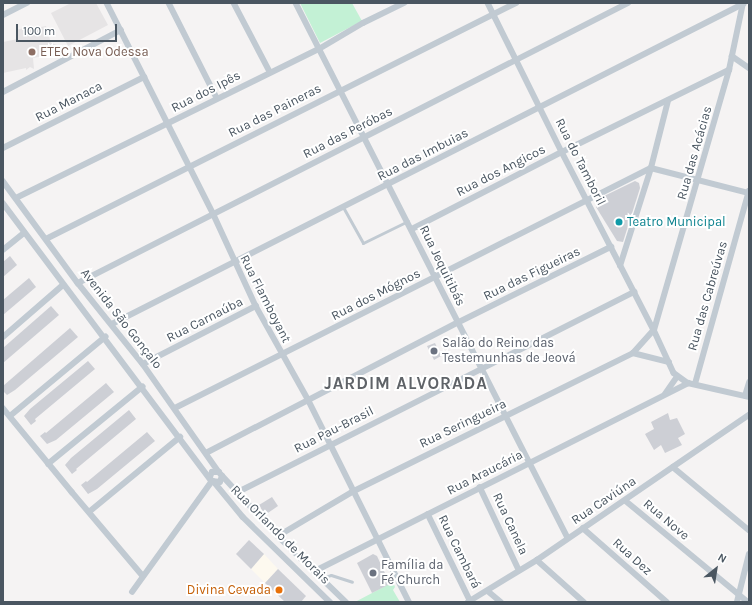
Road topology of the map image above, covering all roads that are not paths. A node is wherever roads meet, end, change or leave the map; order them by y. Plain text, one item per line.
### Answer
1 (28, 3) edge
2 (107, 3) edge
3 (169, 3) edge
4 (234, 3) edge
5 (296, 3) edge
6 (404, 3) edge
7 (488, 3) edge
8 (516, 3) edge
9 (628, 3) edge
10 (743, 4) edge
11 (493, 14) junction
12 (3, 15) edge
13 (121, 30) junction
14 (319, 49) junction
15 (732, 56) junction
16 (515, 60) junction
17 (749, 68) edge
18 (729, 70) junction
19 (270, 72) junction
20 (144, 77) junction
21 (341, 90) junction
22 (3, 92) edge
23 (217, 98) junction
24 (668, 101) junction
25 (540, 106) junction
26 (168, 123) junction
27 (365, 138) junction
28 (3, 148) edge
29 (562, 152) junction
30 (189, 166) junction
31 (651, 168) junction
32 (699, 179) junction
33 (3, 181) edge
34 (389, 185) junction
35 (749, 192) edge
36 (16, 198) junction
37 (587, 200) junction
38 (3, 203) edge
39 (343, 208) junction
40 (213, 213) junction
41 (408, 221) junction
42 (412, 229) junction
43 (24, 232) junction
44 (46, 239) junction
45 (611, 247) junction
46 (3, 250) edge
47 (234, 261) junction
48 (620, 266) junction
49 (436, 277) junction
50 (78, 283) junction
51 (63, 285) junction
52 (634, 292) junction
53 (256, 306) junction
54 (457, 323) junction
55 (112, 324) junction
56 (654, 330) junction
57 (3, 337) edge
58 (105, 337) junction
59 (633, 353) junction
60 (281, 355) junction
61 (669, 362) junction
62 (143, 364) junction
63 (482, 368) junction
64 (677, 376) junction
65 (688, 383) junction
66 (749, 383) edge
67 (695, 384) junction
68 (142, 387) junction
69 (665, 394) junction
70 (747, 397) edge
71 (308, 399) junction
72 (3, 408) edge
73 (175, 408) junction
74 (749, 415) edge
75 (10, 416) junction
76 (505, 416) junction
77 (180, 437) junction
78 (330, 444) junction
79 (206, 453) junction
80 (530, 462) junction
81 (48, 464) junction
82 (673, 467) junction
83 (220, 474) junction
84 (212, 480) junction
85 (480, 487) junction
86 (238, 492) junction
87 (352, 492) junction
88 (626, 501) junction
89 (89, 512) junction
90 (428, 514) junction
91 (583, 528) junction
92 (749, 530) edge
93 (278, 536) junction
94 (568, 538) junction
95 (377, 539) junction
96 (749, 554) edge
97 (537, 560) junction
98 (519, 570) junction
99 (315, 571) junction
100 (143, 576) junction
101 (321, 578) junction
102 (352, 582) dead end
103 (488, 591) junction
104 (132, 592) dead end
105 (739, 595) junction
106 (469, 601) edge
107 (330, 602) edge
108 (346, 602) edge
109 (409, 602) edge
110 (502, 602) edge
111 (584, 602) edge
112 (666, 602) edge
113 (737, 602) edge
114 (748, 602) edge

1 - 12 street
2 - 13 street, Rua Flamboyant
3 - 23 street
4 - 19 street
5 - 14 street, Rua Jequitibás
6 - 14 street, Rua dos Ipês
7 - 11 street, Rua do Tamboril
8 - 11 street, Rua das Paineras
9 - 16 street, Rua das Peróbas
10 - 15 street, Rua das Acácias
10 - 25 street, Rua das Imbuias
11 - 16 street, Rua do Tamboril
11 - 21 street, Rua das Paineras
13 - 20 street, Rua Flamboyant
13 - 22 street
14 - 19 street, Rua dos Ipês
14 - 21 street, Rua Jequitibás
15 - 17 street
15 - 18 street, Rua das Acácias
16 - 25 street, Rua do Tamboril
16 - 27 street, Rua das Peróbas
18 - 24 street, Rua dos Angicos
18 - 32 street, Rua das Acácias
19 - 23 street, Rua dos Ipês
20 - 26 street, Rua Flamboyant
20 - 28 street, Rua Manaca
21 - 27 street, Rua Jequitibás
21 - 30 street, Rua das Paineras
23 - 26 street, Rua dos Ipês
24 - 29 street, Rua dos Angicos
24 - 31 street
25 - 29 street, Rua do Tamboril
25 - 34 street, Rua das Imbuias
26 - 30 street, Rua Flamboyant
26 - 36 street, Rua dos Ipês
27 - 34 street, Rua Jequitibás
27 - 40 street, Rua das Peróbas
29 - 37 street, Rua do Tamboril
29 - 42 street, Rua dos Angicos
30 - 40 street, Rua Flamboyant
30 - 44 street, Rua das Paineras
31 - 32 street
31 - 37 street, Rua dos Mógnos
31 - 48 street
32 - 35 street
32 - 56 street, Rua das Acácias
33 - 36 street, Avenida São Gonçalo
34 - 39 street, Rua das Imbuias
34 - 41 street, Rua Jequitibás
35 - 67 street, Rua das Cabreúvas
36 - 44 street, Avenida São Gonçalo
37 - 45 street, Rua do Tamboril
37 - 49 street, Rua dos Mógnos
38 - 43 street, Avenida São Gonçalo
39 - 41 lane
39 - 47 street, Rua das Imbuias
40 - 47 street, Rua Flamboyant
40 - 50 street, Rua das Peróbas
41 - 42 street, Rua Jequitibás
42 - 49 street, Rua Jequitibás
43 - 46 street
43 - 51 street, Avenida São Gonçalo
44 - 50 street, Avenida São Gonçalo
45 - 48 street, Rua do Tamboril
45 - 54 street, Rua das Figueiras
47 - 53 street, Rua Flamboyant
47 - 55 street, Rua das Imbuias
48 - 52 street, Rua do Tamboril
49 - 54 street, Rua Jequitibás
49 - 60 street, Rua dos Mógnos
50 - 55 street, Avenida São Gonçalo
51 - 57 street
51 - 58 street, Avenida São Gonçalo
52 - 56 street, Rua do Tamboril
52 - 63 street, Rua Pau-Brasil
53 - 60 street, Rua Flamboyant
53 - 62 street, Rua Carnaúba
54 - 63 street, Rua Jequitibás
54 - 71 street, Rua das Figueiras
55 - 62 street, Avenida São Gonçalo
56 - 59 street, Rua Seringueira
56 - 61 street, Rua do Tamboril
58 - 68 street, Avenida São Gonçalo
58 - 75 street
59 - 61 street
59 - 76 street, Rua Seringueira
60 - 71 street, Rua Flamboyant
60 - 73 street, Rua dos Mógnos
61 - 64 street, Rua do Tamboril
62 - 73 street, Avenida São Gonçalo
63 - 76 street, Rua Jequitibás
63 - 78 street, Rua Pau-Brasil
64 - 65 street
64 - 69 street, Rua Araucária
65 - 67 street
65 - 69 street, Rua Araucária
66 - 70 street
67 - 70 street
68 - 77 street, Avenida São Gonçalo
68 - 81 street
69 - 80 street, Rua Araucária
71 - 78 street, Rua Flamboyant
71 - 79 street, Rua das Figueiras
72 - 75 street
73 - 79 street, Avenida São Gonçalo
74 - 82 street, Rua Caviúna
75 - 81 street
76 - 80 street, Rua Jequitibás
76 - 87 street, Rua Seringueira
77 - 84 street, Avenida São Gonçalo
77 - 89 street
78 - 86 street, Rua Pau-Brasil
78 - 87 street, Rua Flamboyant
79 - 83 street, Avenida São Gonçalo
80 - 85 street, Rua Araucária
80 - 94 street, Rua Jequitibás
81 - 89 street
82 - 88 street, Rua Caviúna
82 - 92 street
83 - 84 street
83 - 84 street
83 - 86 street, Avenida São Gonçalo
84 - 100 street
84 - 107 street, Rua Orlando de Morais
85 - 90 street, Rua Araucária
85 - 98 street, Rua Canela
86 - 93 street, Avenida São Gonçalo
87 - 93 street, Rua Seringueira
87 - 95 street, Rua Flamboyant
88 - 91 street, Rua Caviúna
88 - 105 street, Rua Nove
89 - 100 street
90 - 95 street, Rua Araucária
90 - 106 street, Rua Cambará
91 - 94 street, Rua Caviúna
91 - 112 street, Rua Dez
93 - 99 street, Avenida São Gonçalo
94 - 97 street, Rua Caviúna
95 - 99 street, Rua Araucária
95 - 109 street, Rua Flamboyant
96 - 105 street
97 - 98 street, Rua Caviúna
97 - 111 street
98 - 103 street, Rua Caviúna
99 - 101 street, Avenida São Gonçalo
100 - 104 street
101 - 102 lane
101 - 108 street, Avenida São Gonçalo
103 - 106 street, Rua Caviúna
103 - 110 street
105 - 113 street
105 - 114 street, Rua Nove

